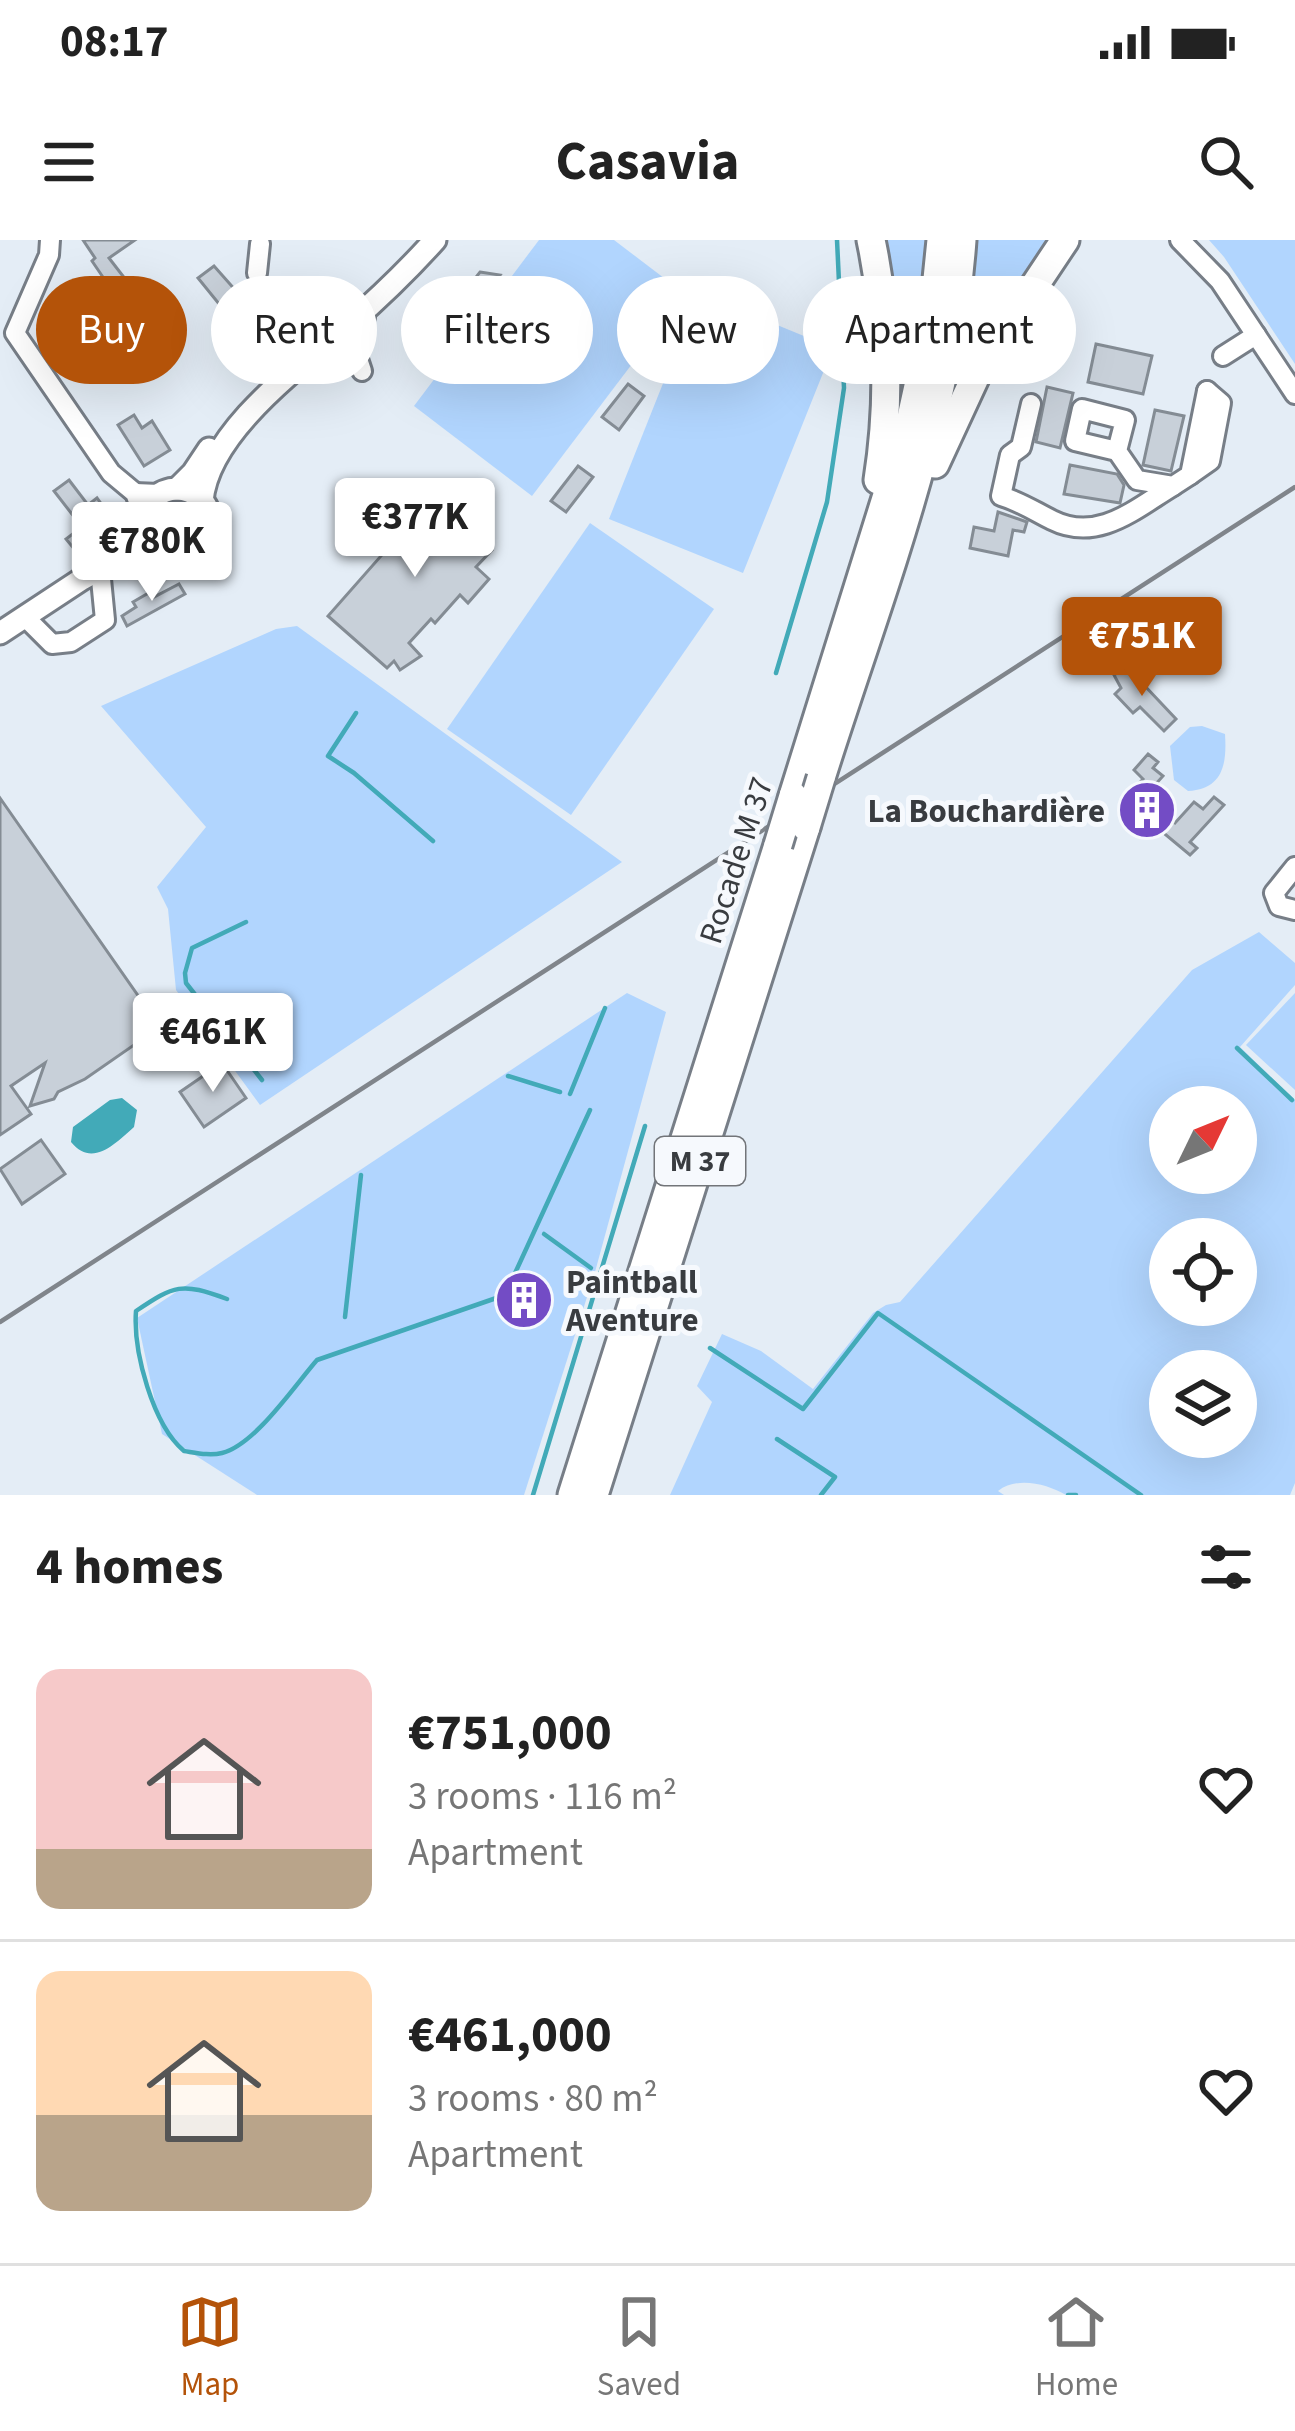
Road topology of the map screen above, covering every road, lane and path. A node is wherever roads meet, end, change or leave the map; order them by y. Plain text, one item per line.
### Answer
1 (50, 240) edge
2 (416, 240) edge
3 (435, 240) edge
4 (871, 240) edge
5 (941, 240) edge
6 (962, 240) edge
7 (1065, 240) edge
8 (1168, 240) edge
9 (1180, 240) edge
10 (263, 242) edge
11 (257, 273) dead end
12 (403, 276) edge
13 (401, 278) joint
14 (377, 304) edge
15 (1236, 308) junction
16 (7, 334) edge
17 (1256, 335) junction
18 (1223, 356) dead end
19 (1295, 394) edge
20 (1031, 404) dead end
21 (1117, 451) dead end
22 (168, 491) junction
23 (134, 493) junction
24 (202, 501) junction
25 (144, 518) junction
26 (150, 542) junction
27 (892, 554) junction
28 (100, 568) junction
29 (861, 582) junction
30 (23, 616) junction
31 (0, 633) edge
32 (1295, 867) edge
33 (1295, 910) edge
34 (572, 1495) edge
35 (594, 1495) edge

1 - 16 street
2 - 22 main road
3 - 12 main road
4 - 29 highway
5 - 29 highway, Rocade M 37 / M 37
6 - 27 highway, Rocade M 37 / M 37
7 - 27 highway
8 - 15 street
9 - 15 street
10 - 11 street
13 - 14 street
13 - 24 main road
15 - 17 street
16 - 23 street
17 - 18 street
17 - 19 street
20 - 21 street
22 - 23 street
22 - 24 main road
22 - 25 main road
23 - 25 street
24 - 26 main road
25 - 26 main road
26 - 28 main road
27 - 35 highway, Rocade M 37 / M 37, bridge
28 - 30 main road
28 - 30 street
29 - 34 highway, Rocade M 37 / M 37, bridge
30 - 31 main road
32 - 33 street

